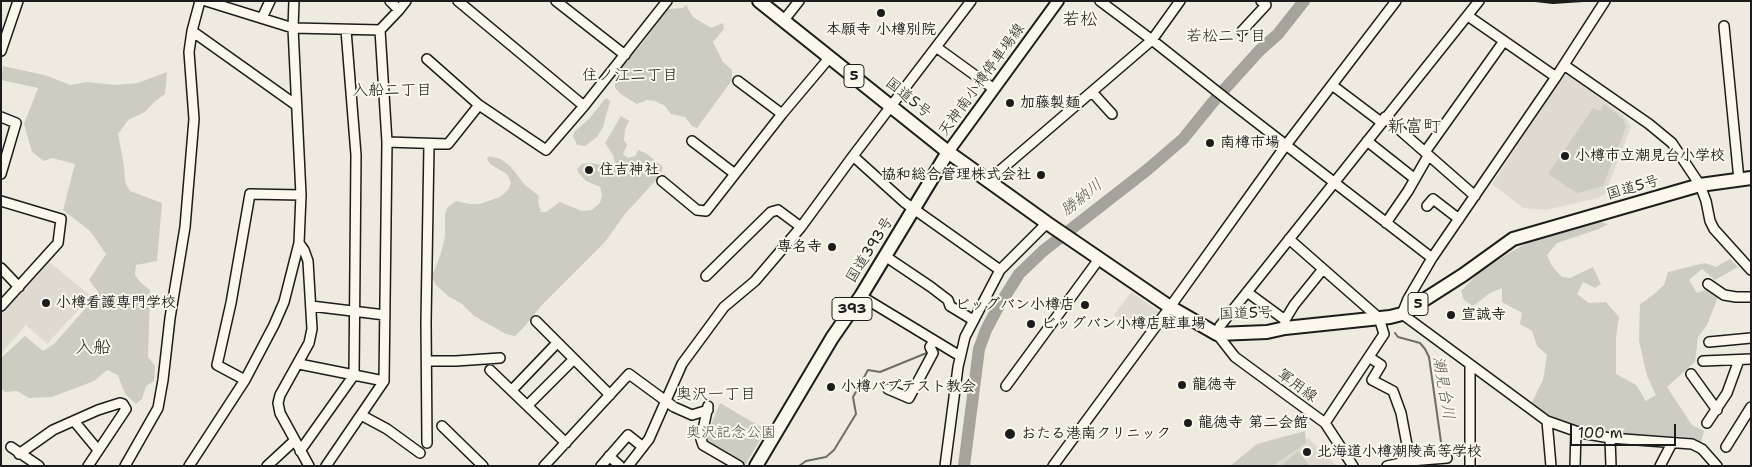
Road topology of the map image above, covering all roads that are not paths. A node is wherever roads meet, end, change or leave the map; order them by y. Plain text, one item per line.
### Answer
1 (18, 1) edge
2 (200, 1) edge
3 (206, 1) edge
4 (270, 1) edge
5 (294, 1) edge
6 (390, 1) edge
7 (406, 1) edge
8 (458, 1) edge
9 (556, 1) edge
10 (759, 1) edge
11 (799, 1) edge
12 (971, 1) edge
13 (1058, 1) edge
14 (1100, 1) edge
15 (1180, 1) edge
16 (1261, 1) edge
17 (1396, 1) edge
18 (1478, 1) edge
19 (1605, 1) edge
20 (663, 3) edge
21 (400, 10) junction
22 (1468, 16) junction
23 (262, 18) junction
24 (784, 20) junction
25 (1724, 26) dead end
26 (293, 28) junction
27 (346, 30) junction
28 (380, 30) junction
29 (192, 31) junction
30 (1242, 31) dead end
31 (1152, 40) junction
32 (1504, 41) junction
33 (936, 47) junction
34 (1, 51) edge
35 (625, 55) junction
36 (830, 57) junction
37 (426, 59) dead end
38 (1564, 65) junction
39 (1556, 77) junction
40 (738, 81) dead end
41 (1332, 85) junction
42 (994, 90) junction
43 (1092, 92) junction
44 (479, 105) junction
45 (296, 106) junction
46 (584, 106) junction
47 (892, 106) junction
48 (782, 114) junction
49 (1112, 114) dead end
50 (1, 118) edge
51 (1383, 119) junction
52 (692, 141) dead end
53 (1367, 141) junction
54 (387, 142) junction
55 (429, 145) junction
56 (1286, 146) junction
57 (948, 152) junction
58 (1427, 154) junction
59 (853, 156) junction
60 (1, 174) edge
61 (735, 174) junction
62 (1415, 178) junction
63 (1745, 179) edge
64 (989, 180) junction
65 (662, 181) dead end
66 (1335, 182) junction
67 (1700, 185) junction
68 (301, 195) junction
69 (1475, 196) junction
70 (1, 201) edge
71 (1427, 206) dead end
72 (914, 209) junction
73 (1459, 219) junction
74 (1047, 223) junction
75 (1386, 223) junction
76 (801, 227) junction
77 (1290, 239) junction
78 (299, 242) junction
79 (885, 256) junction
80 (1099, 258) junction
81 (1432, 258) junction
82 (1, 268) edge
83 (1000, 270) junction
84 (1751, 270) edge
85 (1322, 271) junction
86 (706, 276) dead end
87 (1708, 284) dead end
88 (19, 287) junction
89 (1248, 292) junction
90 (861, 296) junction
91 (1751, 297) edge
92 (1, 306) edge
93 (311, 306) junction
94 (1170, 308) junction
95 (355, 310) junction
96 (1402, 314) junction
97 (385, 315) junction
98 (1379, 318) junction
99 (973, 320) junction
100 (536, 321) dead end
101 (1285, 324) junction
102 (1217, 334) junction
103 (1751, 338) edge
104 (934, 341) junction
105 (1709, 342) dead end
106 (557, 343) junction
107 (960, 356) junction
108 (500, 358) dead end
109 (1369, 358) junction
110 (574, 359) junction
111 (1751, 359) edge
112 (1738, 360) junction
113 (427, 361) junction
114 (1704, 361) dead end
115 (299, 364) junction
116 (1470, 365) junction
117 (490, 370) dead end
118 (1691, 374) dead end
119 (354, 375) junction
120 (245, 380) junction
121 (384, 381) junction
122 (1006, 386) dead end
123 (888, 389) dead end
124 (512, 390) junction
125 (610, 395) junction
126 (665, 401) junction
127 (528, 405) junction
128 (1751, 407) edge
129 (1717, 410) junction
130 (361, 415) junction
131 (74, 421) junction
132 (1548, 421) junction
133 (1324, 423) junction
134 (1707, 423) dead end
135 (442, 426) dead end
136 (1576, 431) junction
137 (1610, 438) junction
138 (294, 441) junction
139 (566, 442) junction
140 (1672, 443) junction
141 (427, 444) dead end
142 (10, 447) dead end
143 (643, 447) junction
144 (1726, 447) dead end
145 (98, 450) junction
146 (300, 451) junction
147 (420, 453) dead end
148 (19, 454) junction
149 (609, 456) junction
150 (1444, 458) dead end
151 (1410, 463) edge
152 (39, 466) edge
153 (88, 466) edge
154 (125, 466) edge
155 (189, 466) edge
156 (267, 466) edge
157 (309, 466) edge
158 (326, 466) edge
159 (483, 466) edge
160 (544, 466) edge
161 (601, 466) edge
162 (620, 466) edge
163 (628, 466) edge
164 (739, 466) edge
165 (756, 466) edge
166 (945, 466) edge
167 (1053, 466) edge
168 (1353, 466) edge
169 (1387, 466) edge
170 (1470, 466) edge
171 (1551, 466) edge
172 (1575, 466) edge
173 (1610, 466) edge
174 (1660, 466) edge
175 (1717, 466) edge

1 - 34 street
2 - 29 street
3 - 23 street
4 - 23 street
5 - 26 street
6 - 21 street
7 - 21 street
8 - 46 street
9 - 35 street
10 - 24 highway, 国道5号 / 5
11 - 24 street
12 - 33 street
13 - 42 main road, 天神南小樽停車場線
14 - 31 street
15 - 31 street
16 - 30 street
17 - 41 street
18 - 22 street
19 - 38 street
20 - 35 street
21 - 28 street
22 - 32 street
22 - 51 street
23 - 26 street
24 - 36 highway, 国道5号 / 5
25 - 63 street
26 - 27 street
26 - 45 street
27 - 28 street
27 - 95 street
28 - 54 street
29 - 45 street
29 - 154 street
31 - 43 street
31 - 56 street
32 - 39 street
32 - 58 street
33 - 42 street
33 - 47 street
35 - 46 street
36 - 47 highway, 国道5号 / 5
36 - 48 street
37 - 44 street
38 - 39 street
38 - 67 street
39 - 69 street
40 - 48 street
41 - 51 street
41 - 56 street
42 - 57 main road, 天神南小樽停車場線
43 - 49 street
43 - 64 street
44 - 46 street
44 - 55 street
45 - 68 street
47 - 57 highway, 国道5号 / 5
47 - 59 street
48 - 61 street
50 - 60 street
51 - 53 street
51 - 58 street
52 - 61 street
53 - 62 street
53 - 66 street
54 - 55 street
54 - 97 street
55 - 113 street
56 - 66 street
56 - 94 street
57 - 64 highway, 国道5号 / 5
57 - 72 highway, 国道393号 / 393
58 - 62 street
58 - 69 street
59 - 72 street
59 - 76 street
61 - 65 street
62 - 75 street
63 - 67 highway, 国道5号 / 5
64 - 74 highway, 国道5号 / 5
66 - 75 street
66 - 77 street
67 - 84 street
67 - 96 highway, 国道5号 / 5
68 - 78 street
68 - 120 street
69 - 73 street
70 - 88 street
71 - 73 street
72 - 79 highway, 国道393号 / 393
72 - 83 street
73 - 81 street
74 - 80 highway, 国道5号 / 5
74 - 83 street
75 - 81 street
76 - 86 street
76 - 126 street
77 - 85 street
77 - 89 street
78 - 93 street
78 - 120 street
79 - 90 highway, 国道393号 / 393
79 - 99 street
80 - 94 highway, 国道5号 / 5
80 - 122 street
81 - 96 street
82 - 88 street
83 - 99 street
85 - 98 street
85 - 101 street
87 - 91 street
88 - 92 street
89 - 101 street
89 - 102 street
90 - 104 street
90 - 165 highway, 国道393号 / 393
93 - 95 street
93 - 115 street
94 - 102 highway, 国道5号 / 5
94 - 167 street
95 - 97 street
95 - 119 street
96 - 98 highway, 国道5号 / 5
96 - 116 street
97 - 121 street
98 - 101 highway, 国道5号 / 5
98 - 109 street
99 - 107 street
100 - 106 street
101 - 102 highway, 国道5号 / 5
102 - 133 street, 軍用線
103 - 105 street
104 - 107 street
104 - 123 street
106 - 110 street
106 - 124 street
107 - 166 street
108 - 113 street
109 - 133 street
109 - 151 street
110 - 125 street
110 - 127 street
111 - 112 street
112 - 114 street
112 - 129 street
113 - 141 street
115 - 119 street
115 - 138 street
116 - 132 street
116 - 170 street
117 - 124 street
118 - 129 street
119 - 121 street
119 - 146 street
120 - 155 street
121 - 130 street
124 - 127 street
125 - 126 street
125 - 139 street
126 - 143 street
126 - 164 street
127 - 139 street
128 - 144 street
129 - 134 street
130 - 147 street
130 - 158 street
131 - 145 street
131 - 145 street
131 - 148 street
132 - 136 street
132 - 171 street
133 - 168 street, 軍用線
135 - 159 street
136 - 137 street
136 - 172 street
137 - 140 street
137 - 173 street
138 - 146 street
138 - 156 street
139 - 160 street
140 - 174 street
140 - 175 street
142 - 148 street
143 - 149 street
143 - 163 street
145 - 153 street
146 - 157 street
148 - 152 street
149 - 161 street
149 - 162 street
150 - 151 street
151 - 169 street

